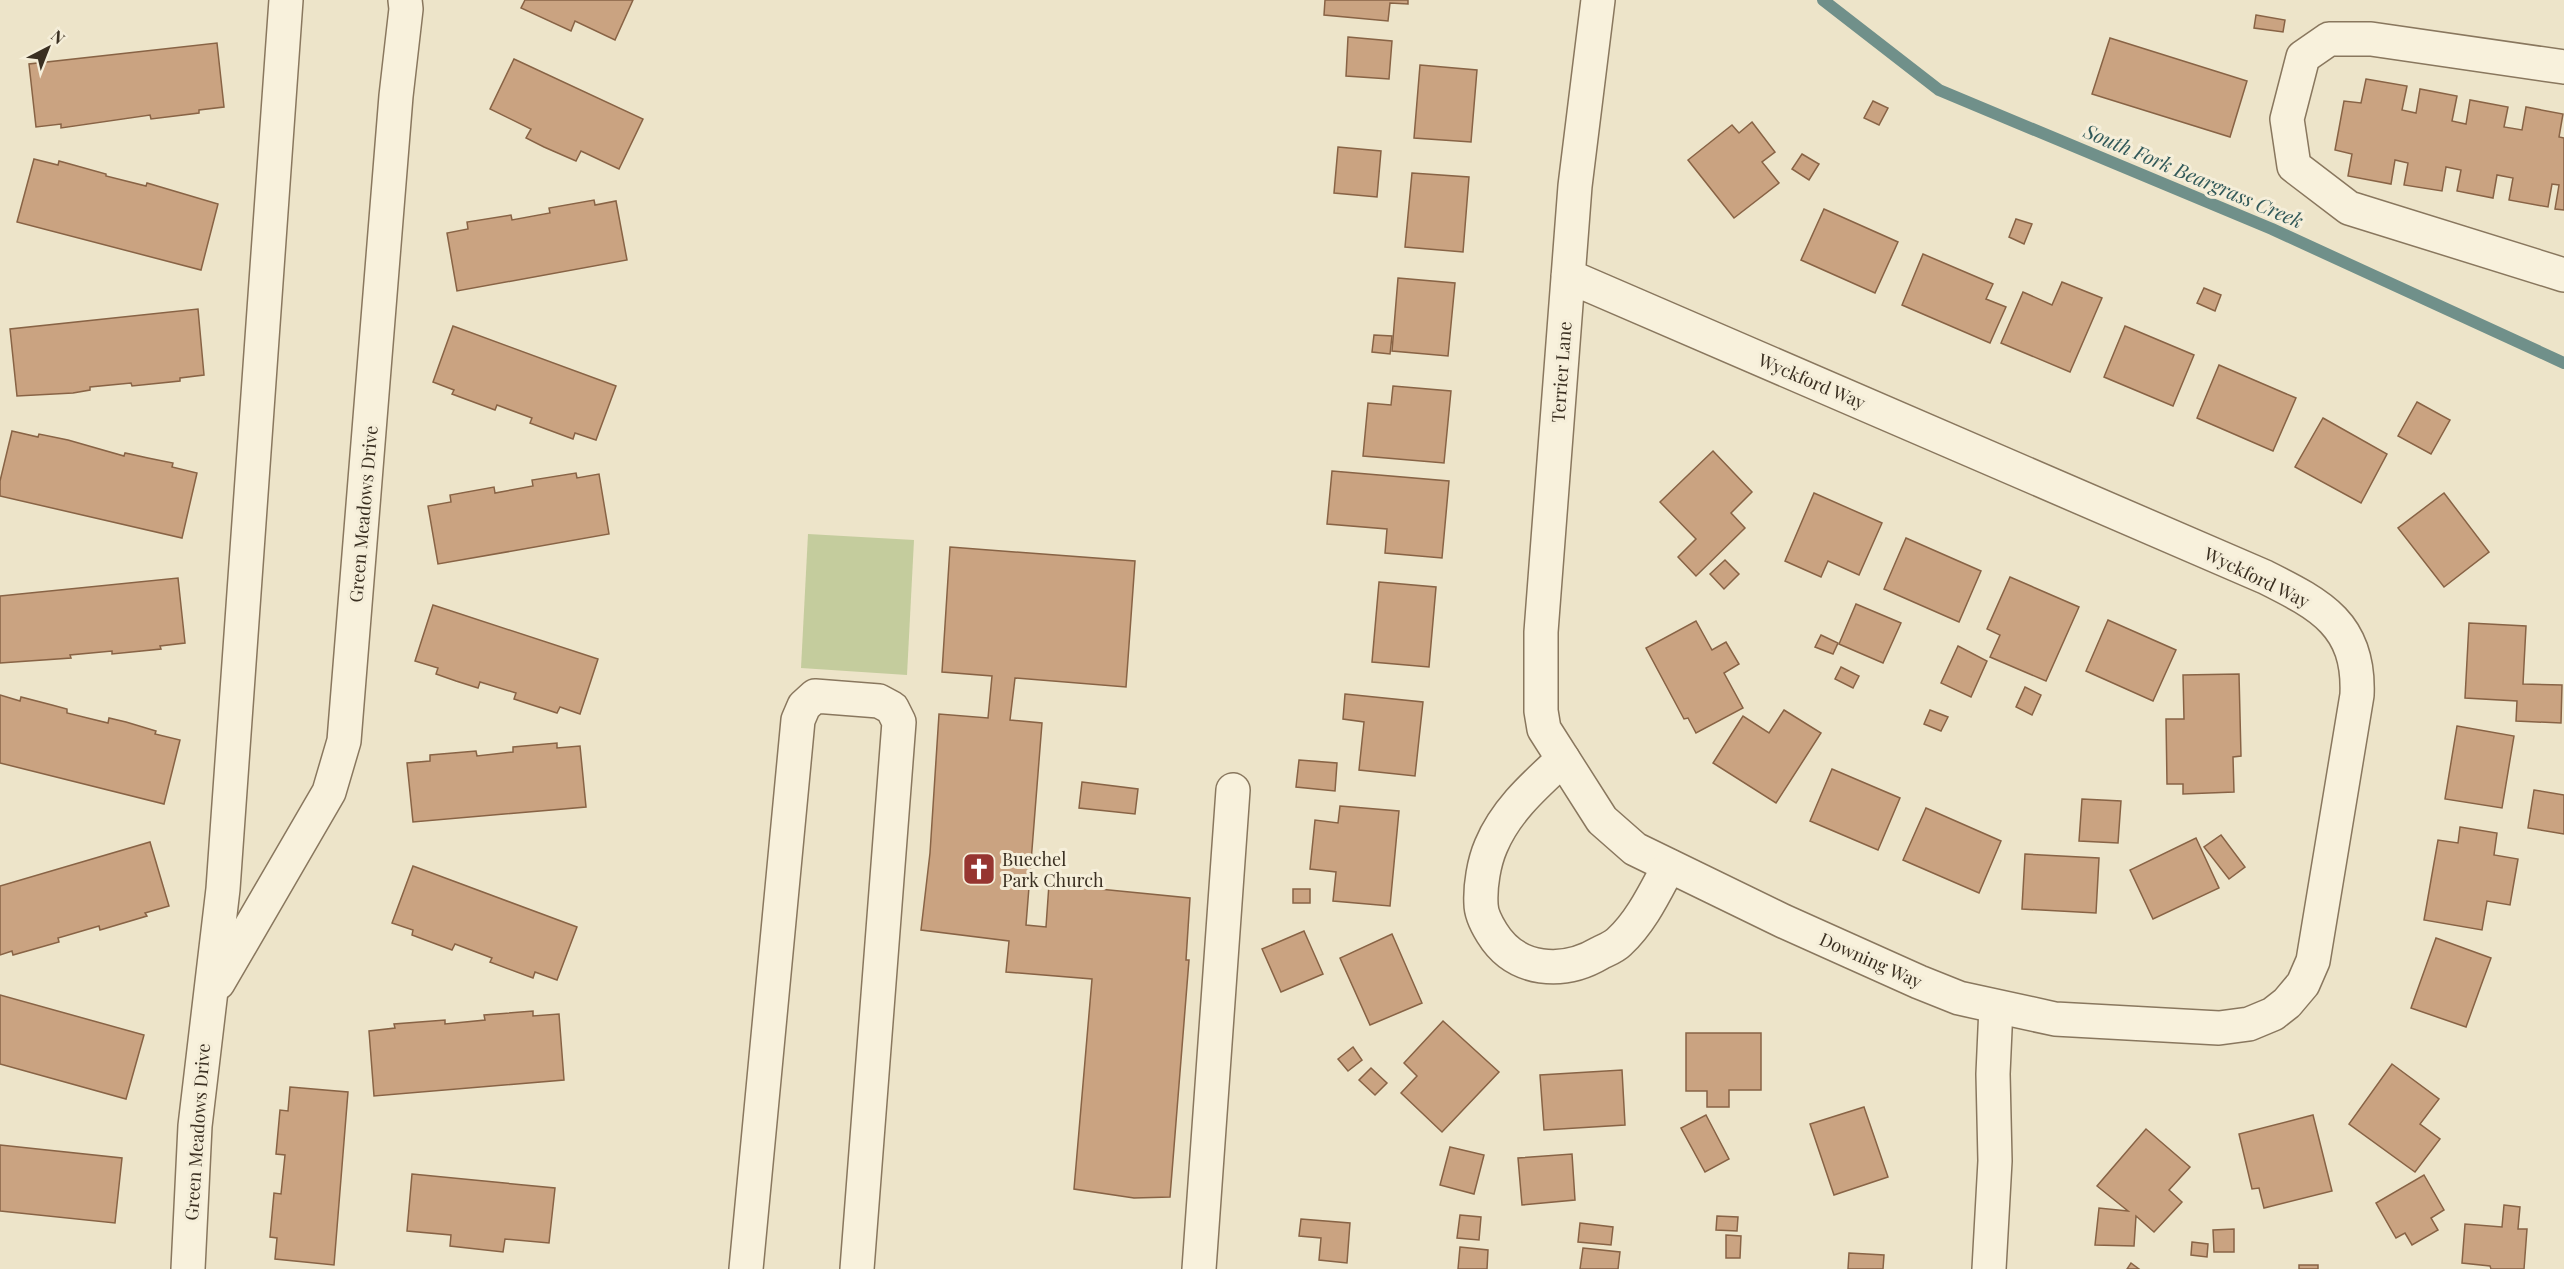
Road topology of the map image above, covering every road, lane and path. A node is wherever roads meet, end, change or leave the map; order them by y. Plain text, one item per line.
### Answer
1 (286, 0) edge
2 (405, 0) edge
3 (1598, 0) edge
4 (2564, 67) edge
5 (2564, 275) edge
6 (1568, 276) junction
7 (1558, 750) junction
8 (1233, 790) dead end
9 (1670, 866) junction
10 (211, 995) junction
11 (1996, 1006) junction
12 (188, 1269) edge
13 (746, 1269) edge
14 (857, 1269) edge
15 (1198, 1269) edge
16 (1989, 1269) edge

1 - 10 street, Green Meadows Drive
2 - 10 street, Green Meadows Drive
3 - 6 street, Terrier Lane
4 - 5 street
6 - 7 street, Terrier Lane
6 - 11 street, Wyckford Way
7 - 9 street, Downing Way
7 - 9 street
8 - 15 street
9 - 11 street, Downing Way
10 - 12 street, Green Meadows Drive
11 - 16 street
13 - 14 street

